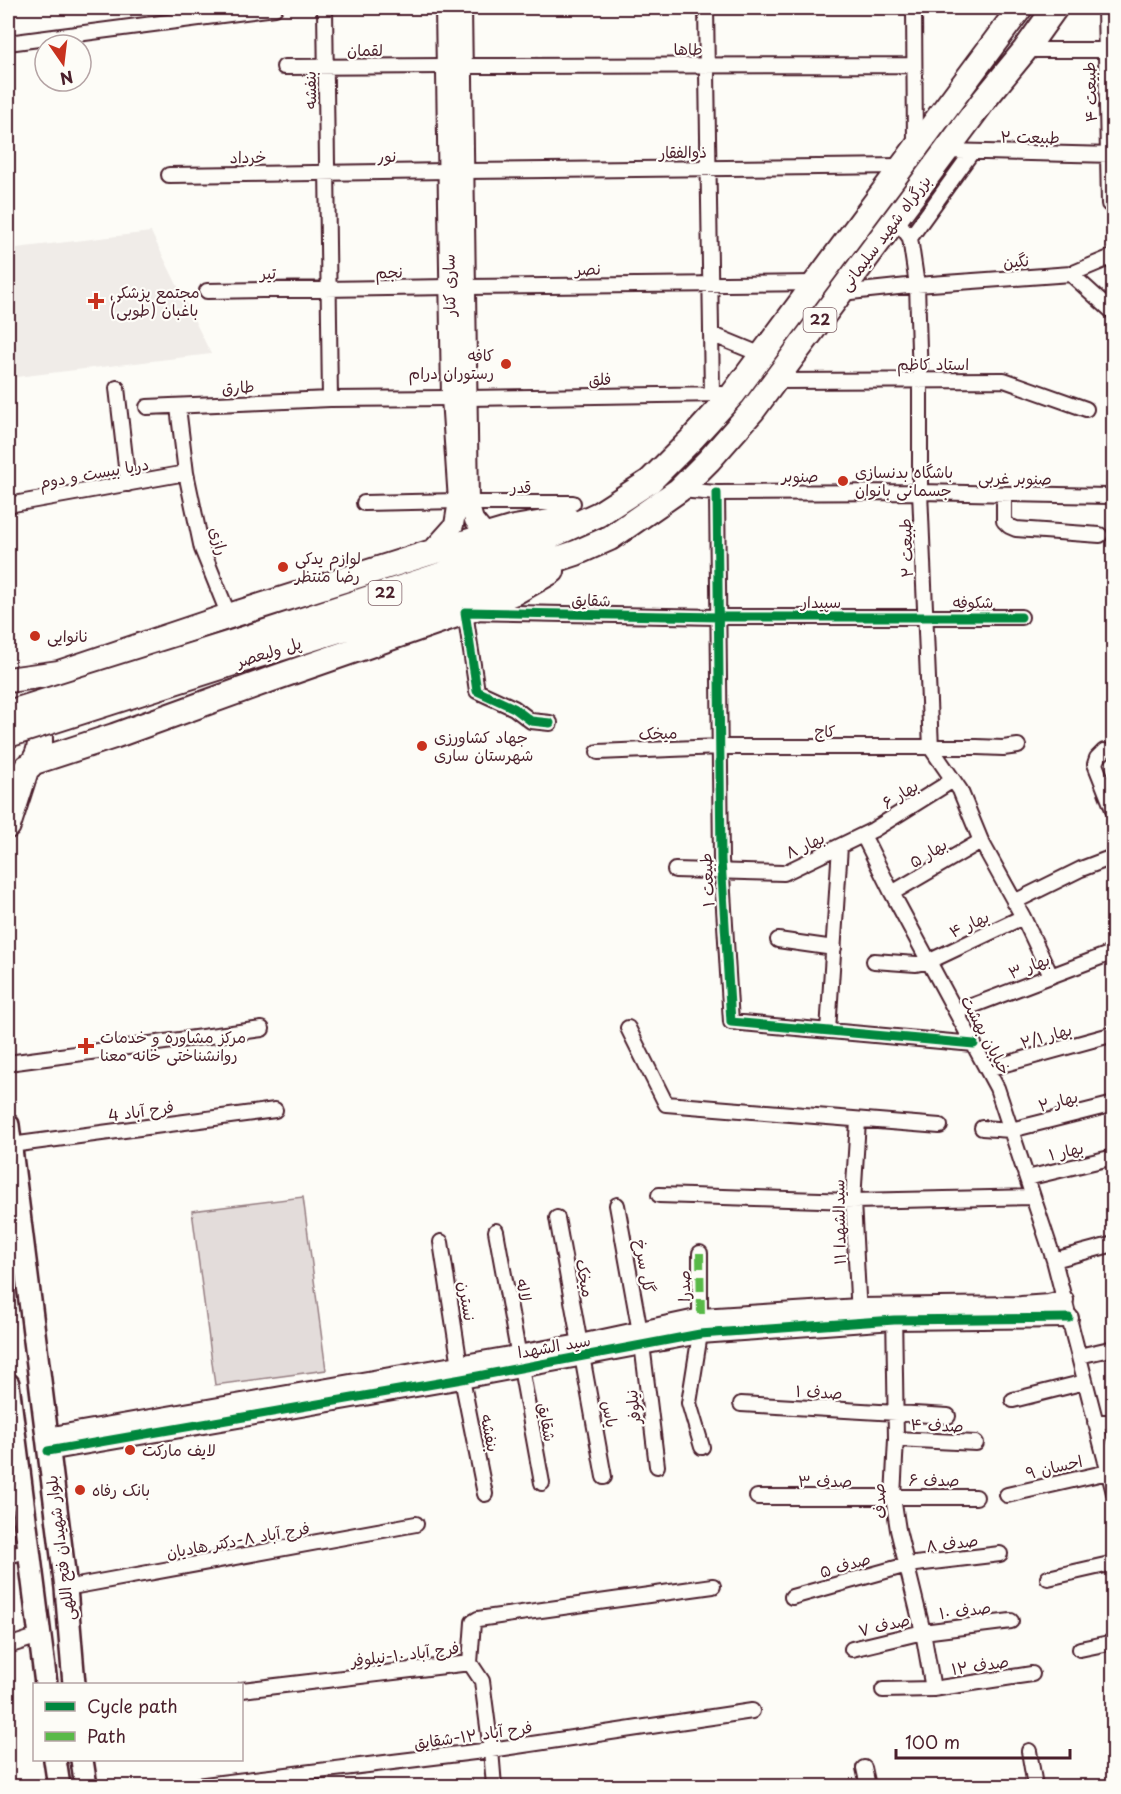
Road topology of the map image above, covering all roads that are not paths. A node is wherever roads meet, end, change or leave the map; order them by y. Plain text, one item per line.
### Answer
1 (275, 8) edge
2 (325, 8) edge
3 (445, 8) edge
4 (462, 8) edge
5 (706, 8) edge
6 (914, 8) edge
7 (1020, 8) edge
8 (1055, 8) edge
9 (1105, 8) edge
10 (8, 42) edge
11 (1024, 50) junction
12 (1109, 50) edge
13 (914, 65) junction
14 (454, 66) junction
15 (707, 66) junction
16 (284, 67) dead end
17 (326, 67) junction
18 (946, 151) junction
19 (972, 152) junction
20 (1111, 155) edge
21 (909, 157) junction
22 (709, 168) junction
23 (456, 171) junction
24 (327, 173) junction
25 (169, 175) dead end
26 (1109, 204) dead end
27 (896, 218) junction
28 (910, 238) junction
29 (1113, 256) edge
30 (1071, 274) junction
31 (815, 283) junction
32 (711, 284) junction
33 (917, 285) junction
34 (458, 287) junction
35 (329, 289) junction
36 (207, 291) dead end
37 (840, 293) junction
38 (1113, 313) edge
39 (711, 334) junction
40 (762, 355) junction
41 (775, 381) junction
42 (920, 381) junction
43 (117, 387) dead end
44 (723, 394) junction
45 (459, 398) junction
46 (330, 399) junction
47 (147, 407) dead end
48 (178, 407) junction
49 (1086, 409) dead end
50 (186, 473) junction
51 (128, 484) junction
52 (679, 490) junction
53 (920, 492) junction
54 (717, 493) junction
55 (1004, 495) junction
56 (1108, 496) dead end
57 (464, 502) junction
58 (364, 503) dead end
59 (573, 503) dead end
60 (8, 505) edge
61 (599, 514) junction
62 (1100, 535) dead end
63 (487, 536) junction
64 (429, 553) junction
65 (576, 553) junction
66 (530, 557) junction
67 (465, 612) junction
68 (229, 616) junction
69 (717, 617) junction
70 (925, 617) junction
71 (1022, 617) dead end
72 (244, 650) junction
73 (122, 652) junction
74 (8, 680) edge
75 (8, 713) edge
76 (550, 723) dead end
77 (146, 725) junction
78 (8, 735) edge
79 (1018, 746) dead end
80 (720, 747) junction
81 (931, 748) junction
82 (1104, 751) dead end
83 (598, 752) dead end
84 (23, 770) edge
85 (953, 780) junction
86 (1113, 812) edge
87 (8, 826) edge
88 (863, 835) junction
89 (981, 841) junction
90 (840, 846) junction
91 (1110, 858) dead end
92 (675, 870) dead end
93 (722, 872) junction
94 (892, 893) junction
95 (1014, 902) junction
96 (1023, 917) junction
97 (778, 940) dead end
98 (834, 948) junction
99 (1113, 952) edge
100 (874, 961) dead end
101 (930, 961) junction
102 (1051, 976) junction
103 (956, 1012) junction
104 (628, 1028) dead end
105 (262, 1029) dead end
106 (828, 1031) junction
107 (1113, 1034) edge
108 (974, 1044) junction
109 (8, 1063) edge
110 (987, 1069) junction
111 (1113, 1104) edge
112 (275, 1110) dead end
113 (858, 1121) junction
114 (940, 1126) dead end
115 (982, 1128) dead end
116 (1011, 1130) junction
117 (9, 1135) edge
118 (1113, 1157) edge
119 (1027, 1178) junction
120 (659, 1195) dead end
121 (1033, 1197) junction
122 (853, 1202) junction
123 (617, 1205) dead end
124 (557, 1218) dead end
125 (496, 1231) dead end
126 (441, 1242) dead end
127 (1113, 1245) edge
128 (700, 1253) dead end
129 (1054, 1260) junction
130 (1064, 1300) junction
131 (894, 1314) junction
132 (859, 1316) junction
133 (1069, 1318) junction
134 (701, 1326) junction
135 (641, 1338) junction
136 (1113, 1348) edge
137 (582, 1351) junction
138 (1078, 1356) junction
139 (520, 1361) junction
140 (461, 1372) junction
141 (1085, 1382) junction
142 (8, 1384) edge
143 (1012, 1400) dead end
144 (741, 1404) dead end
145 (896, 1412) junction
146 (948, 1416) dead end
147 (1095, 1422) junction
148 (1113, 1422) edge
149 (10, 1430) edge
150 (896, 1439) junction
151 (976, 1443) dead end
152 (48, 1444) junction
153 (702, 1447) dead end
154 (657, 1466) dead end
155 (1108, 1472) junction
156 (604, 1477) dead end
157 (542, 1483) dead end
158 (1113, 1493) edge
159 (484, 1494) dead end
160 (1007, 1496) dead end
161 (757, 1497) dead end
162 (893, 1497) junction
163 (976, 1497) dead end
164 (416, 1524) dead end
165 (29, 1550) junction
166 (1000, 1554) dead end
167 (8, 1556) edge
168 (1113, 1563) edge
169 (907, 1565) junction
170 (1048, 1578) dead end
171 (713, 1586) dead end
172 (66, 1588) junction
173 (792, 1597) dead end
174 (1011, 1621) dead end
175 (923, 1632) junction
176 (39, 1636) junction
177 (1113, 1642) edge
178 (8, 1646) edge
179 (852, 1649) dead end
180 (1080, 1649) dead end
181 (470, 1663) junction
182 (1032, 1674) dead end
183 (46, 1683) edge
184 (74, 1683) edge
185 (933, 1689) junction
186 (243, 1690) edge
187 (883, 1690) dead end
188 (752, 1711) dead end
189 (491, 1750) junction
190 (1029, 1751) dead end
191 (55, 1761) edge
192 (82, 1761) edge
193 (864, 1768) dead end
194 (59, 1786) edge
195 (86, 1786) edge
196 (196, 1786) edge
197 (494, 1786) edge
198 (868, 1786) edge
199 (1035, 1786) edge

1 - 10 street
2 - 17 street, بنفشه
3 - 14 street, ساری کنار
4 - 14 street, ساری کنار
5 - 15 street
6 - 13 street
7 - 21 highway, بزرگراه شهید سلیمانی / 22
8 - 11 highway, بزرگراه شهید سلیمانی / 22
9 - 12 street, طبیعت ۴
11 - 12 street, طبیعت ۴
11 - 18 highway, بزرگراه شهید سلیمانی / 22
12 - 20 street, طبیعت ۴
13 - 15 street, طاها
13 - 21 street
14 - 15 street, طاها
14 - 17 street, لقمان
14 - 23 street, ساری کنار
15 - 22 street
16 - 17 street, لقمان
17 - 24 street, بنفشه
18 - 19 street, طبیعت ٣
18 - 27 highway, بزرگراه شهید سلیمانی / 22
19 - 20 street, طبیعت ٣
19 - 28 street
20 - 26 street, طبیعت ۴
21 - 22 street, ذوالفقار
21 - 31 highway, بزرگراه شهید سلیمانی / 22
22 - 23 street, ذوالفقار
22 - 32 street
23 - 24 street, نور
23 - 34 street, ساری کنار
24 - 25 street, خرداد
24 - 35 street, بنفشه
27 - 28 street
27 - 37 highway, بزرگراه شهید سلیمانی / 22
28 - 33 street, طبیعت ۲
29 - 30 street, نگین
30 - 33 street, نگین
30 - 38 street
31 - 32 street, نصر
31 - 40 highway, بزرگراه شهید سلیمانی / 22
32 - 34 street, نصر
32 - 39 street
33 - 37 street, نگین
33 - 42 street, طبیعت ۲
34 - 35 street, نجم
34 - 45 street, ساری کنار
35 - 36 street, تیر
35 - 46 street, بنفشه
37 - 41 highway, بزرگراه شهید سلیمانی / 22
39 - 40 street
39 - 44 street
40 - 44 highway, بزرگراه شهید سلیمانی / 22
41 - 42 street, استاد کاظم
41 - 52 highway, بزرگراه شهید سلیمانی / 22
42 - 49 street, استاد کاظم
42 - 53 street, طبیعت ۲
43 - 51 street
44 - 45 street, فلق
44 - 61 highway, بزرگراه شهید سلیمانی / 22
45 - 46 street, فلق
45 - 57 street, ساری کنار
46 - 48 street, طارق
47 - 48 street, طارق
48 - 50 street, رازی
50 - 51 street, دریا بیست و دوم
50 - 68 street, رازی
51 - 60 street, دریا بیست و دوم
52 - 54 street, صنوبر
52 - 65 highway, بزرگراه شهید سلیمانی / 22
53 - 54 street, صنوبر
53 - 55 street, صنوبر غربی
53 - 70 street, طبیعت ۲
54 - 69 street, طبیعت ۱
55 - 56 street, صنوبر غربی
55 - 62 street
57 - 58 street, قدر
57 - 59 street, قدر
57 - 63 street, ساری کنار
57 - 64 street, ساری کنار
61 - 63 highway
61 - 66 highway, بزرگراه شهید سلیمانی / 22
63 - 64 highway
64 - 68 highway
65 - 66 highway, بزرگراه شهید سلیمانی / 22
65 - 67 highway
66 - 72 highway, پل ولیعصر / 22
67 - 69 street, شقایق
67 - 76 street
67 - 77 highway
68 - 73 highway
69 - 70 street, سپیدار
69 - 80 street, طبیعت ۱
70 - 71 street, شکوفه
70 - 81 street, طبیعت ۲
72 - 75 highway, پل ولیعصر / 22, bridge
72 - 78 highway, پل ولیعصر / 22, bridge
73 - 74 highway
73 - 77 highway
74 - 84 highway
77 - 84 highway
79 - 81 street, کاج
80 - 81 street, کاج
80 - 83 street, میخک
80 - 93 street, طبیعت ۱
81 - 85 street
82 - 86 street
84 - 87 highway
85 - 88 street, بهار ۶
85 - 89 street
88 - 90 street, بهار ۸
88 - 94 street, خیابان بهشت
89 - 94 street, بهار ۵
89 - 95 street
90 - 93 street, بهار ۸
90 - 98 street
91 - 95 street
92 - 93 street, بهار ۸
93 - 106 street, طبیعت ۱
94 - 101 street, خیابان بهشت
95 - 96 street
96 - 101 street, بهار ۴
96 - 102 street
97 - 98 street
98 - 106 street
99 - 102 street, بهار ۳
100 - 101 street
101 - 103 street, خیابان بهشت
102 - 103 street, بهار ۳
103 - 108 street, خیابان بهشت
104 - 113 street
105 - 109 street
106 - 108 street, طبیعت ۱
107 - 110 street, بهار ۲/۱
108 - 110 street, خیابان بهشت
110 - 116 street, خیابان بهشت
111 - 116 street, بهار ۲
112 - 117 street, فرح آباد 4
113 - 114 street
113 - 122 street, سیدالشهدا ۱۱
115 - 116 street, بهار ۲
116 - 119 street, خیابان بهشت
117 - 152 main road, بلوار شهیدان فتح اللهی
118 - 119 street, بهار ۱
119 - 121 street, خیابان بهشت
120 - 122 street
121 - 122 street
121 - 129 street, خیابان بهشت
122 - 132 street, سیدالشهدا ۱۱
123 - 135 street, گل سرخ
124 - 137 street, میخک
125 - 139 street, لاله
126 - 140 street, نسترن
127 - 129 street
128 - 134 street, صدرا
129 - 130 street, خیابان بهشت
130 - 131 street, سید الشهدا
130 - 133 street, خیابان بهشت
131 - 132 street, سید الشهدا
131 - 133 street, سید الشهدا
131 - 145 street, صدف
132 - 134 street, سید الشهدا
133 - 138 street, خیابان بهشت
134 - 135 street, سید الشهدا
134 - 153 street, صدرا
135 - 137 street, سید الشهدا
135 - 154 street, نیلوفر
136 - 138 street
137 - 139 street, سید الشهدا
137 - 156 street, یاس
138 - 141 street, خیابان بهشت
139 - 140 street, سید الشهدا
139 - 157 street, شقایق
140 - 152 street, سید الشهدا
140 - 159 street, بنفشه
141 - 143 street
141 - 147 street, خیابان بهشت
142 - 149 main road, بلوار شهیدان فتح اللهی
144 - 145 street, صدف ۱
145 - 146 street, صدف ۱
145 - 150 street, صدف
147 - 148 street
147 - 155 street, خیابان بهشت
149 - 165 main road, بلوار شهیدان فتح اللهی
150 - 151 street, صدف ۴
150 - 162 street, صدف
152 - 172 main road, بلوار شهیدان فتح اللهی
155 - 158 street, خیابان بهشت
155 - 160 street, احسان ۹
161 - 162 street, صدف ۳
162 - 163 street, صدف ۶
162 - 169 street, صدف
164 - 172 street, فرح آباد ۸-دکتر هادیان
165 - 167 street
165 - 176 main road, بلوار شهیدان فتح اللهی
166 - 169 street, صدف ۸
168 - 170 street
169 - 173 street, صدف ۵
169 - 175 street, صدف
171 - 181 street, فرح آباد ۱۰-نیلوفر
172 - 184 main road, بلوار شهیدان فتح اللهی
174 - 175 street, صدف ۱۰
175 - 179 street, صدف ۷
175 - 185 street, صدف
176 - 178 street
176 - 183 main road, بلوار شهیدان فتح اللهی
177 - 180 street
181 - 186 street, فرح آباد ۱۰-نیلوفر
181 - 189 street
182 - 185 street, صدف ۱۲
185 - 187 street, صدف ۱۲
188 - 189 street, فرح آباد ۱۲-شقایق
189 - 196 street, فرح آباد ۱۲-شقایق
189 - 197 street
190 - 199 street
191 - 194 main road
192 - 195 main road
193 - 198 street

